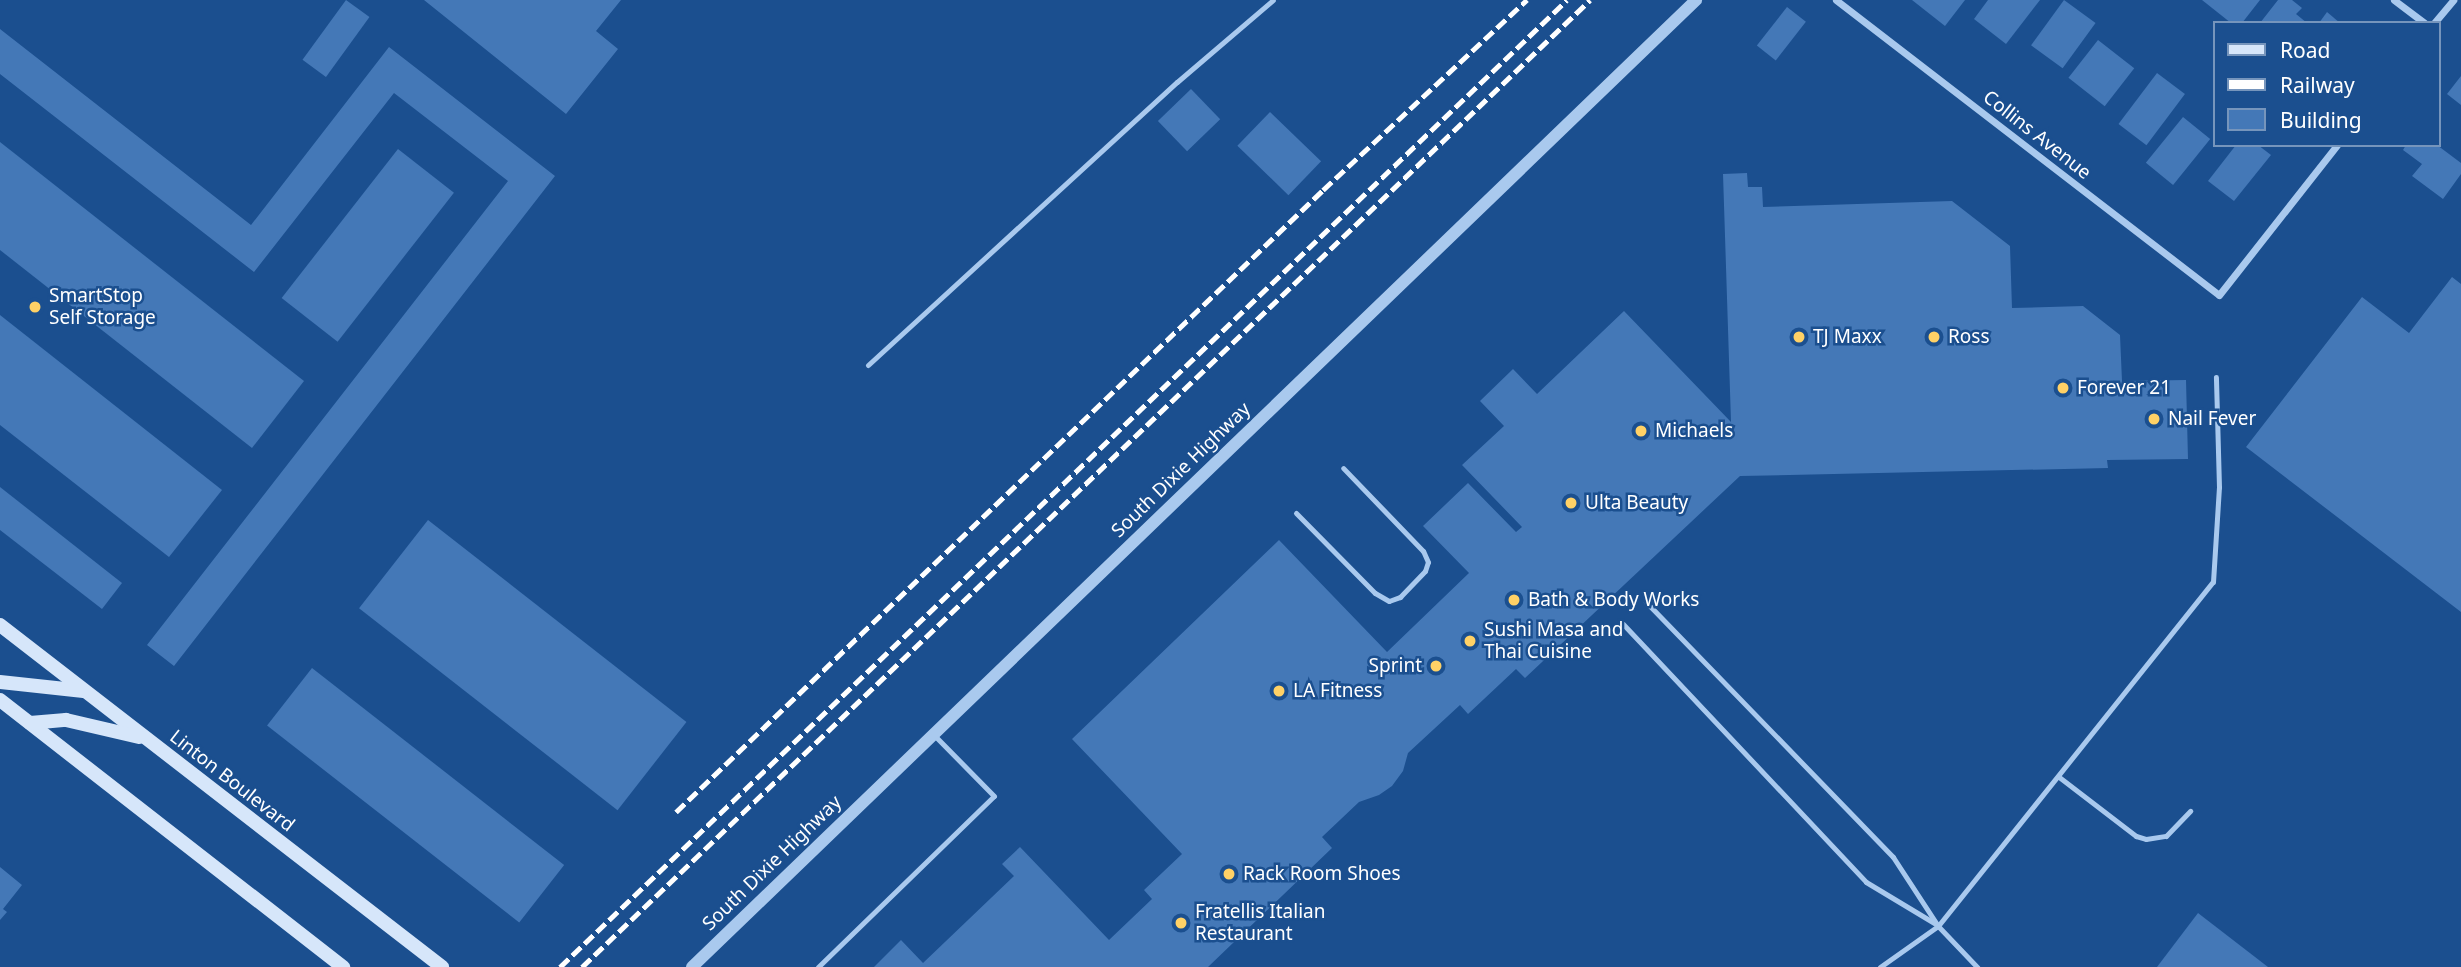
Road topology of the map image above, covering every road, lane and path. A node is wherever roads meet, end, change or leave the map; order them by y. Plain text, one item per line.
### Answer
1 (1273, 0) edge
2 (1696, 0) edge
3 (1836, 0) edge
4 (2394, 0) edge
5 (2452, 0) edge
6 (2421, 21) edge
7 (2436, 21) edge
8 (2335, 147) edge
9 (868, 365) dead end
10 (2216, 377) dead end
11 (1343, 468) dead end
12 (1296, 513) dead end
13 (1646, 602) dead end
14 (1623, 624) dead end
15 (0, 625) edge
16 (0, 681) edge
17 (84, 691) junction
18 (0, 700) edge
19 (30, 723) junction
20 (933, 734) junction
21 (147, 740) junction
22 (2059, 777) junction
23 (2190, 811) dead end
24 (1938, 926) junction
25 (343, 967) edge
26 (442, 967) edge
27 (692, 967) edge
28 (817, 967) edge
29 (1880, 967) edge
30 (1977, 967) edge

1 - 9 lane
2 - 20 street, South Dixie Highway
3 - 8 street, Collins Avenue
4 - 6 street
5 - 7 street
10 - 22 lane
11 - 12 lane
13 - 24 lane
14 - 24 lane
15 - 17 main road, Linton Boulevard
16 - 17 main road
17 - 21 main road, Linton Boulevard
18 - 19 main road
19 - 21 main road
19 - 25 main road
20 - 27 street, South Dixie Highway
20 - 28 lane
21 - 26 main road, Linton Boulevard
22 - 23 lane
22 - 24 lane
24 - 29 lane
24 - 30 lane

